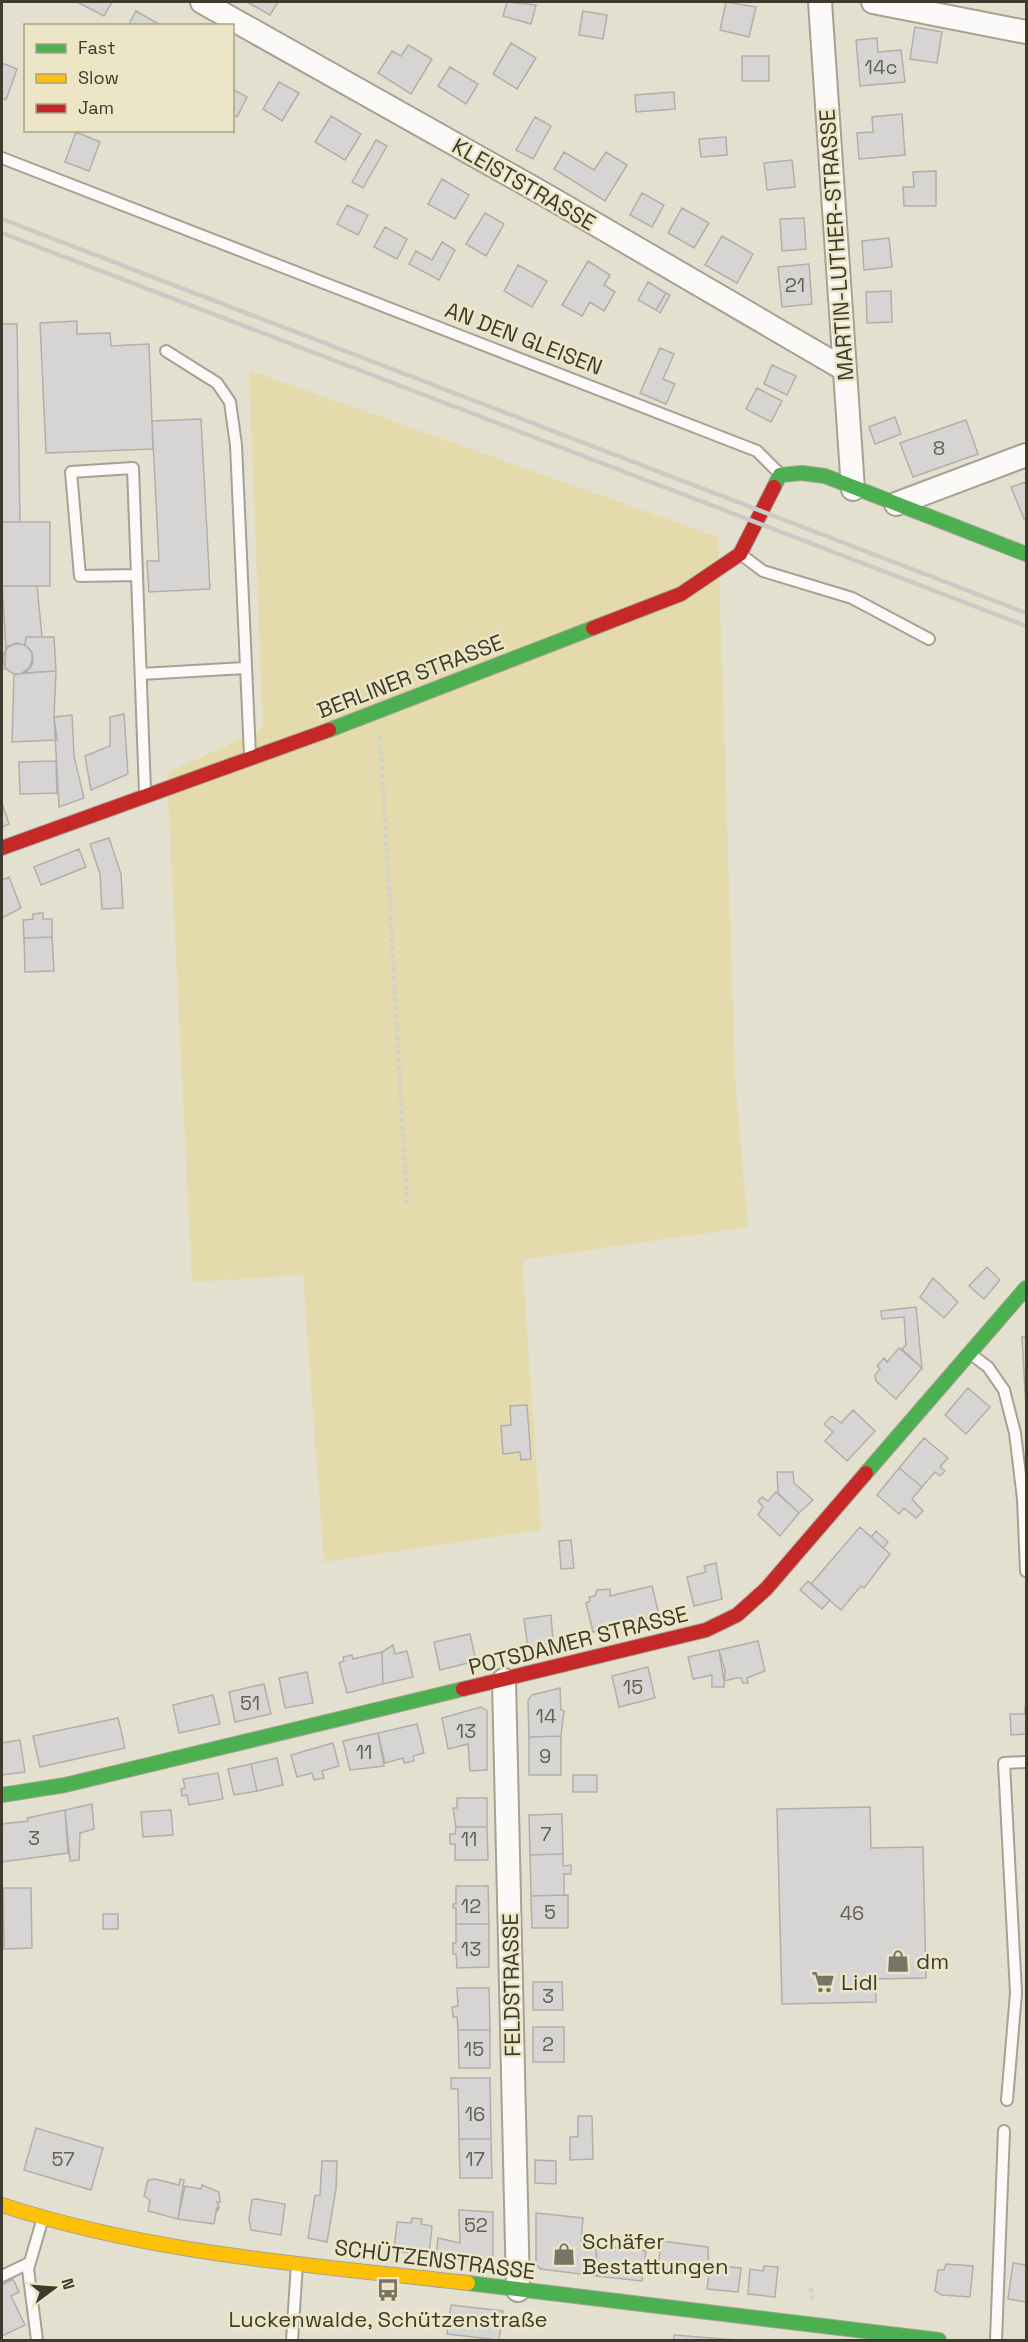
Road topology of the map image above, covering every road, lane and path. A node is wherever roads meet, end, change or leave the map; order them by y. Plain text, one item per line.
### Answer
1 (202, 2) edge
2 (820, 2) edge
3 (873, 2) edge
4 (1026, 32) edge
5 (2, 158) edge
6 (166, 351) dead end
7 (844, 369) junction
8 (1026, 455) edge
9 (780, 475) junction
10 (853, 489) junction
11 (896, 504) junction
12 (740, 554) junction
13 (1026, 554) edge
14 (137, 575) junction
15 (929, 639) dead end
16 (245, 668) junction
17 (141, 674) junction
18 (379, 712) junction
19 (250, 757) junction
20 (146, 795) junction
21 (2, 848) edge
22 (407, 1203) dead end
23 (1026, 1288) edge
24 (970, 1353) junction
25 (1026, 1571) edge
26 (504, 1680) junction
27 (1026, 1762) edge
28 (2, 1795) edge
29 (1007, 2100) dead end
30 (1004, 2131) dead end
31 (2, 2205) edge
32 (42, 2218) junction
33 (29, 2263) junction
34 (297, 2264) junction
35 (2, 2276) edge
36 (518, 2290) junction
37 (37, 2340) edge
38 (292, 2340) edge
39 (939, 2340) edge
40 (996, 2340) edge

1 - 7 street, KLEISTSTRASSE
2 - 7 street, MARTIN-LUTHER-STRASSE
3 - 4 street
5 - 9 lane, AN DEN GLEISEN
6 - 16 lane
7 - 10 street, MARTIN-LUTHER-STRASSE
8 - 11 street
9 - 10 street
9 - 12 street, BERLINER STRASSE
10 - 11 street
11 - 13 street
12 - 15 lane
12 - 18 street, BERLINER STRASSE
14 - 14 lane
14 - 17 lane
16 - 17 lane
16 - 19 lane
17 - 20 lane
18 - 19 street, BERLINER STRASSE
18 - 22 path
19 - 20 street, BERLINER STRASSE
20 - 21 street, BERLINER STRASSE
23 - 24 street, POTSDAMER STRASSE
24 - 25 lane
24 - 26 street, POTSDAMER STRASSE
26 - 28 street, POTSDAMER STRASSE
26 - 36 street, FELDSTRASSE
27 - 29 lane
30 - 40 lane
31 - 32 street, SCHÜTZENSTRASSE
32 - 33 lane
32 - 34 street, SCHÜTZENSTRASSE
33 - 35 lane
33 - 37 lane
34 - 36 street, SCHÜTZENSTRASSE
34 - 38 lane
36 - 39 street, SCHÜTZENSTRASSE

